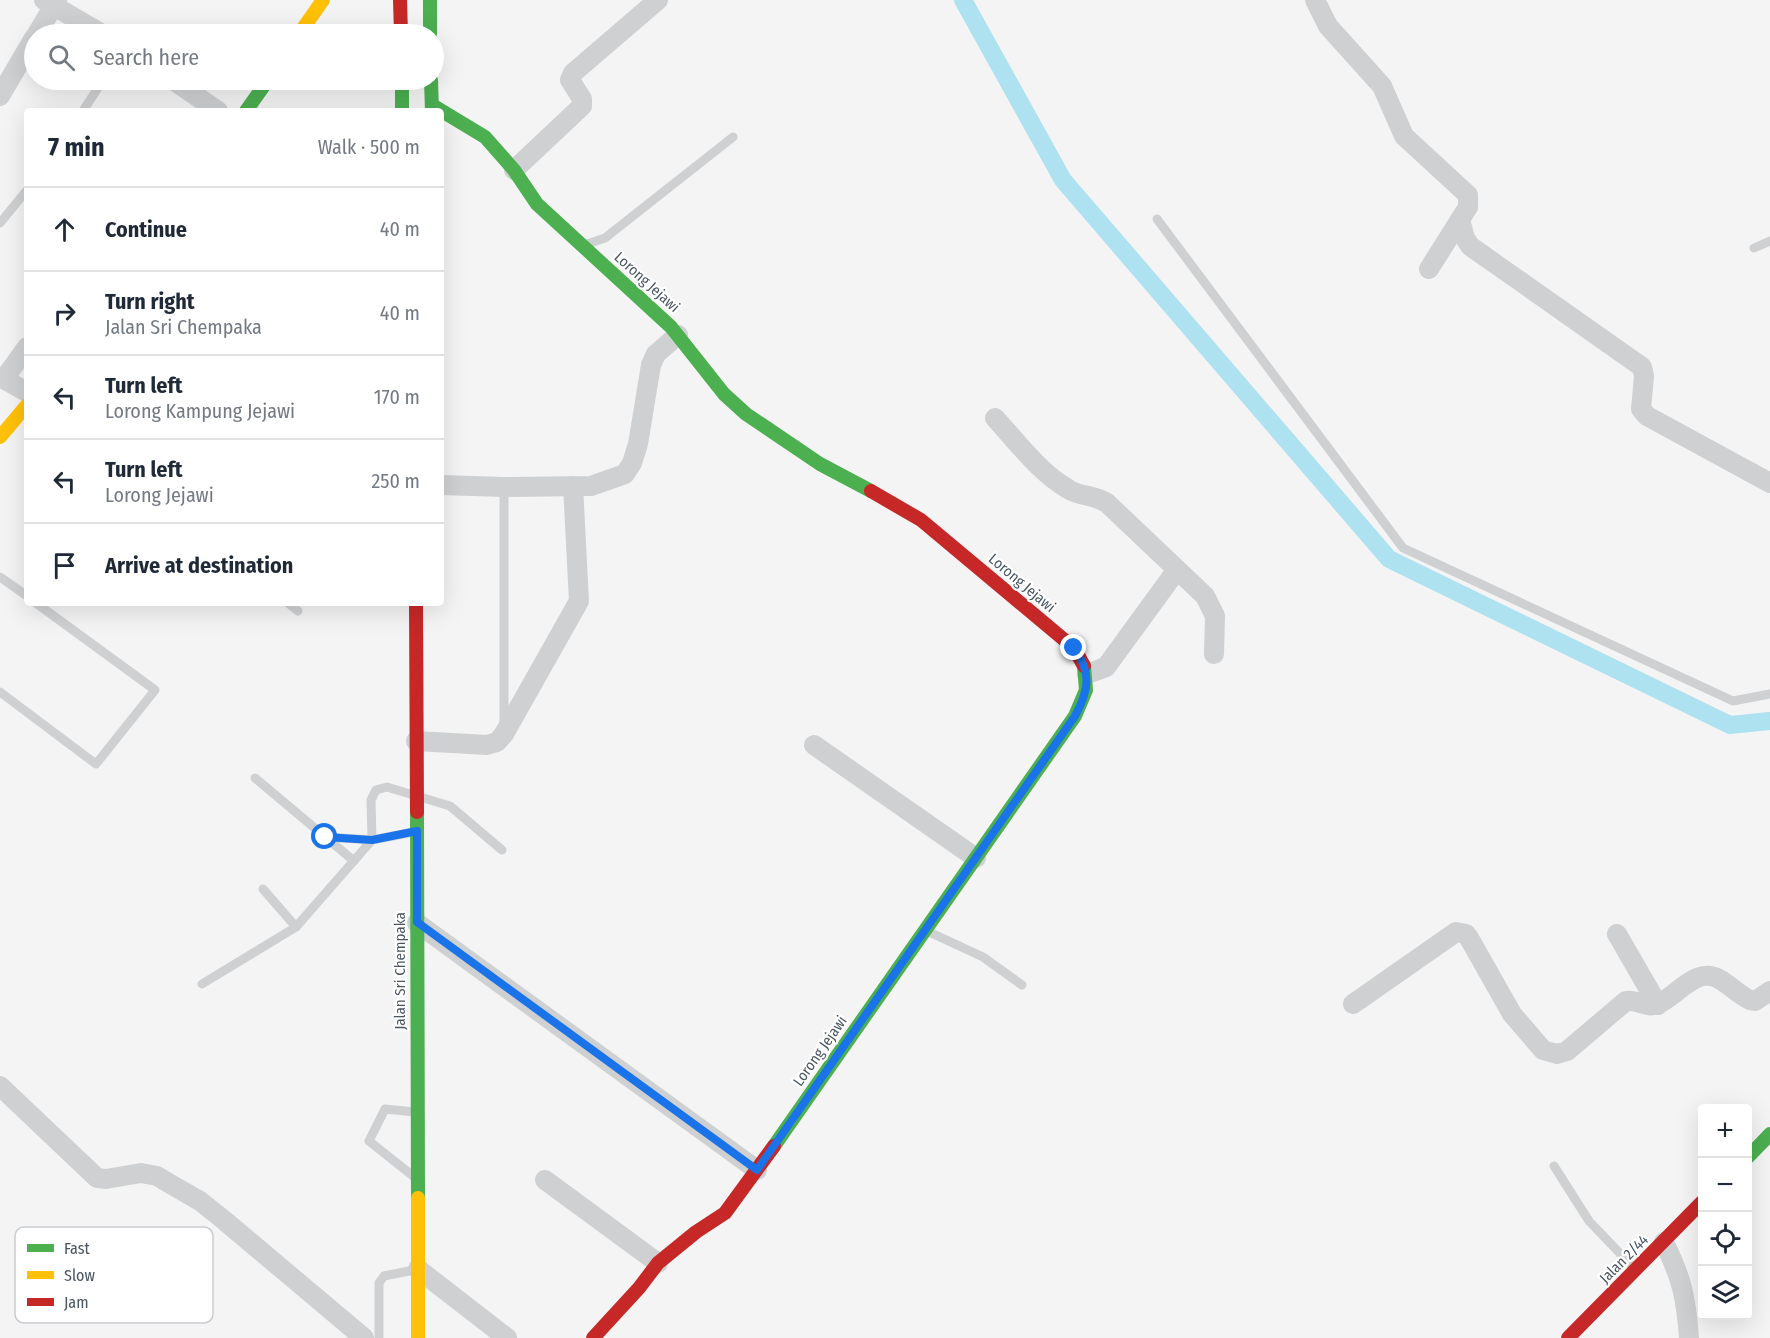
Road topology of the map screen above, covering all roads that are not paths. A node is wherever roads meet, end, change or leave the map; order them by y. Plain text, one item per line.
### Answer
1 (323, 0) edge
2 (400, 0) edge
3 (430, 0) edge
4 (658, 0) edge
5 (1315, 0) edge
6 (52, 2) edge
7 (42, 24) edge
8 (86, 24) edge
9 (296, 24) edge
10 (401, 24) edge
11 (430, 24) edge
12 (24, 56) edge
13 (96, 90) edge
14 (185, 90) edge
15 (246, 90) edge
16 (261, 90) edge
17 (402, 90) edge
18 (431, 90) edge
19 (0, 96) edge
20 (84, 108) edge
21 (207, 108) edge
22 (234, 108) edge
23 (248, 108) edge
24 (402, 108) edge
25 (432, 108) edge
26 (444, 115) edge
27 (733, 137) dead end
28 (514, 170) junction
29 (24, 194) edge
30 (1157, 219) dead end
31 (1460, 220) junction
32 (0, 223) edge
33 (1770, 241) edge
34 (582, 245) junction
35 (1754, 248) dead end
36 (1429, 269) dead end
37 (678, 335) junction
38 (24, 351) edge
39 (2, 378) edge
40 (24, 390) edge
41 (24, 409) edge
42 (995, 418) dead end
43 (0, 437) edge
44 (1770, 483) edge
45 (444, 485) edge
46 (573, 486) junction
47 (504, 487) junction
48 (1176, 571) junction
49 (0, 577) edge
50 (24, 594) edge
51 (43, 606) edge
52 (292, 606) edge
53 (416, 606) edge
54 (298, 610) dead end
55 (1214, 654) dead end
56 (1087, 674) junction
57 (0, 692) edge
58 (1770, 694) edge
59 (504, 734) junction
60 (416, 741) junction
61 (814, 746) dead end
62 (255, 778) dead end
63 (416, 797) junction
64 (417, 831) junction
65 (325, 837) junction
66 (372, 840) junction
67 (502, 850) dead end
68 (976, 858) junction
69 (354, 861) junction
70 (263, 889) dead end
71 (417, 922) junction
72 (296, 927) junction
73 (925, 930) junction
74 (1617, 934) dead end
75 (202, 984) dead end
76 (1022, 985) dead end
77 (1770, 991) edge
78 (1353, 1004) dead end
79 (1658, 1005) junction
80 (0, 1086) edge
81 (417, 1112) junction
82 (1770, 1134) edge
83 (1752, 1154) edge
84 (1554, 1166) dead end
85 (757, 1170) junction
86 (418, 1180) junction
87 (545, 1180) dead end
88 (1698, 1206) edge
89 (1664, 1242) junction
90 (658, 1263) junction
91 (418, 1269) junction
92 (1636, 1270) junction
93 (364, 1338) edge
94 (379, 1338) edge
95 (418, 1338) edge
96 (507, 1338) edge
97 (593, 1338) edge
98 (1568, 1338) edge
99 (1689, 1338) edge

1 - 9 street
2 - 10 street
3 - 11 street
4 - 28 street
5 - 31 street
6 - 7 street
6 - 8 street
12 - 19 street
13 - 20 lane
14 - 21 street
15 - 22 street
16 - 23 street
17 - 24 street
18 - 25 street
26 - 28 street, Lorong Jejawi
27 - 34 lane
28 - 34 street, Lorong Jejawi
29 - 32 lane
30 - 58 lane
31 - 36 street
31 - 44 street
33 - 35 lane
34 - 37 street, Lorong Jejawi
37 - 46 street
37 - 56 street, Lorong Jejawi
38 - 39 street
39 - 40 street
41 - 43 street
42 - 48 street
45 - 47 street
46 - 47 street
46 - 59 street
47 - 59 lane
48 - 55 street
48 - 56 street
49 - 50 lane
51 - 57 lane
52 - 54 lane
53 - 60 street, Jalan Sri Chempaka
56 - 68 street, Lorong Jejawi
59 - 60 street
60 - 63 street, Jalan Sri Chempaka
61 - 68 street
62 - 65 lane
63 - 64 street, Jalan Sri Chempaka
63 - 66 lane
63 - 67 lane
64 - 66 lane
64 - 71 street, Jalan Sri Chempaka
65 - 66 lane
65 - 69 lane
66 - 69 lane
68 - 73 street, Lorong Jejawi
69 - 72 lane
70 - 72 lane
71 - 81 street, Jalan Sri Chempaka
71 - 85 street
72 - 75 lane
73 - 76 lane
73 - 85 street, Lorong Jejawi
74 - 79 street
77 - 79 street
78 - 79 street
80 - 93 street
81 - 86 street, Jalan Sri Chempaka
81 - 86 lane
82 - 83 street
84 - 92 lane
85 - 90 street, Lorong Jejawi
86 - 91 street, Jalan Sri Chempaka
87 - 90 street
88 - 89 street, Jalan 2/44
89 - 92 street, Jalan 2/44
89 - 99 street
90 - 97 street, Lorong Jejawi
91 - 94 lane
91 - 95 street, Jalan Sri Chempaka
91 - 96 street
92 - 98 street, Jalan 2/44

